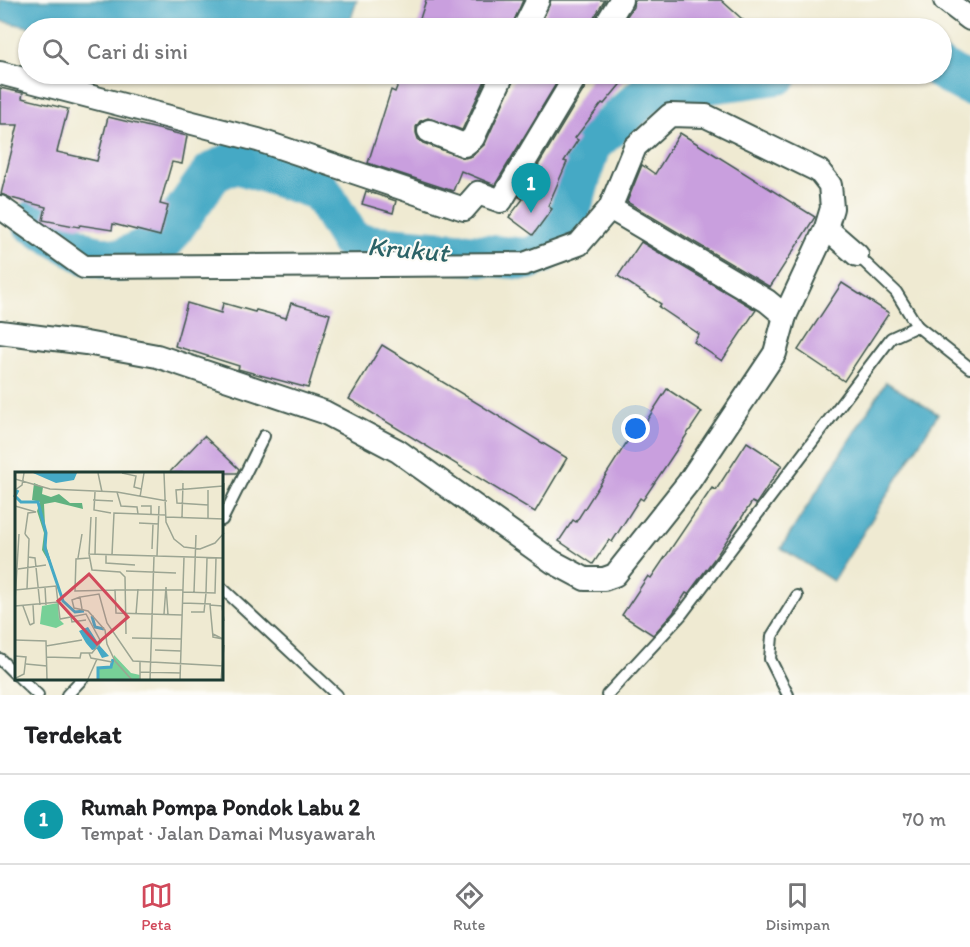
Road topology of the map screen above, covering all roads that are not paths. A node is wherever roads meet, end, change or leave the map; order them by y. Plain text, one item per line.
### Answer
1 (538, 0) edge
2 (621, 0) edge
3 (950, 2) edge
4 (529, 18) edge
5 (610, 18) edge
6 (970, 20) edge
7 (0, 73) edge
8 (18, 78) edge
9 (42, 84) edge
10 (498, 84) edge
11 (571, 84) edge
12 (429, 131) dead end
13 (0, 207) edge
14 (610, 208) junction
15 (826, 228) junction
16 (856, 255) joint
17 (785, 316) junction
18 (917, 326) junction
19 (0, 332) edge
20 (970, 368) edge
21 (264, 436) dead end
22 (224, 516) edge
23 (224, 590) edge
24 (797, 596) dead end
25 (0, 659) edge
26 (15, 674) edge
27 (22, 680) edge
28 (81, 680) edge
29 (38, 695) edge
30 (67, 695) edge
31 (337, 695) edge
32 (607, 695) edge
33 (788, 695) edge

1 - 4 street
2 - 5 street
3 - 6 street
7 - 8 street
9 - 11 street
10 - 12 street
13 - 14 street
14 - 15 street
14 - 17 street
15 - 16 street
15 - 17 street
16 - 18 lane
17 - 19 street
18 - 20 lane
18 - 32 lane
21 - 22 lane
23 - 31 lane
24 - 33 lane
25 - 26 lane
27 - 29 lane
28 - 30 lane

